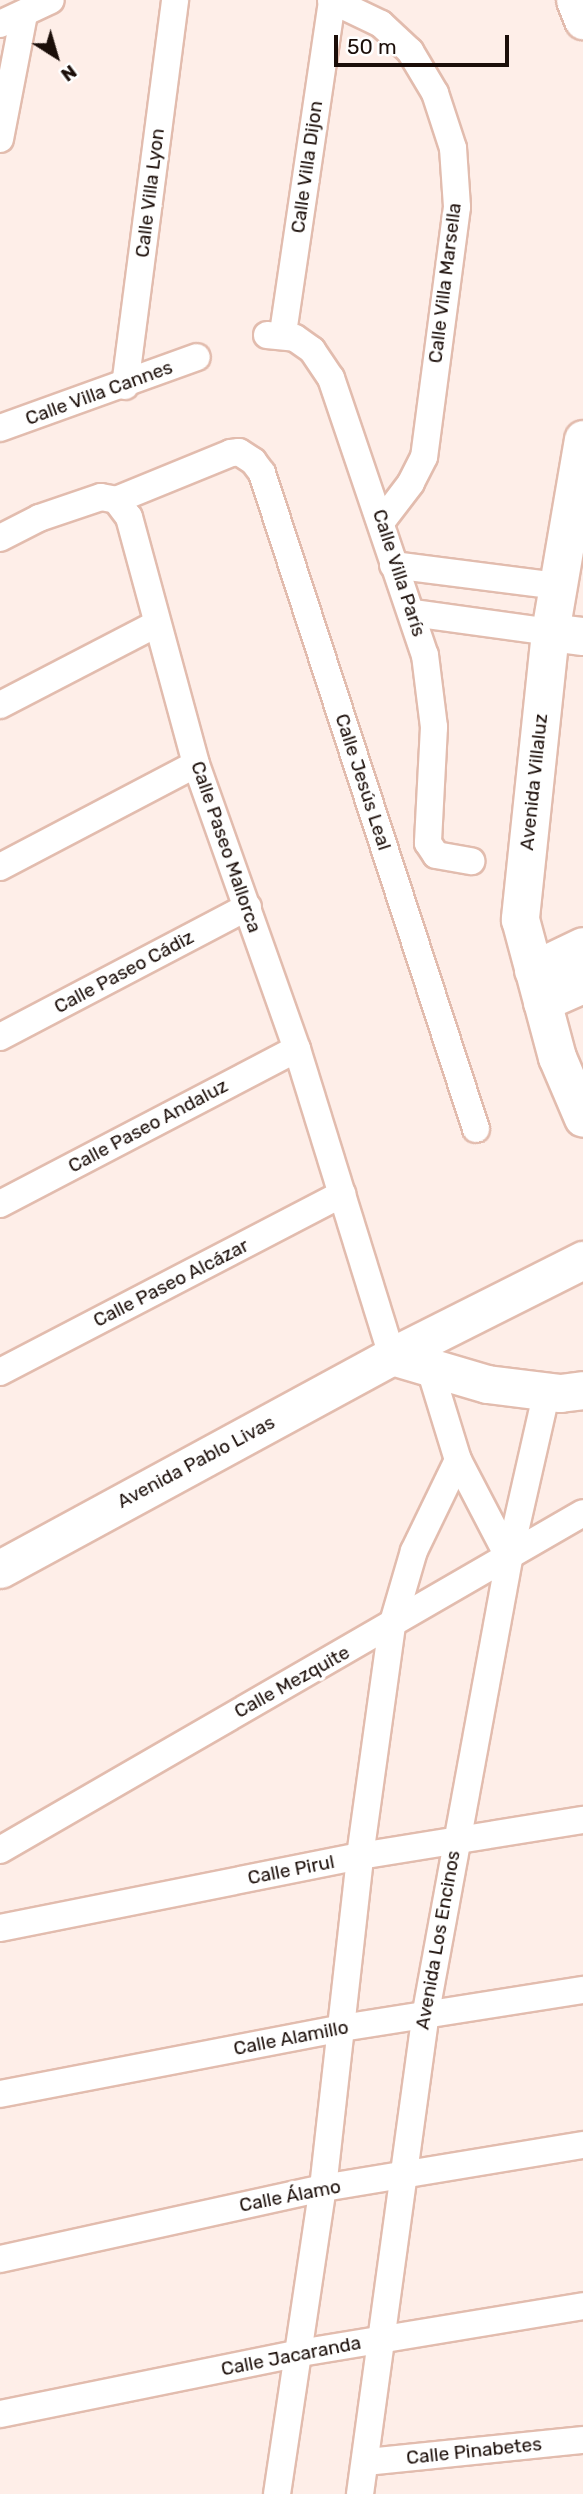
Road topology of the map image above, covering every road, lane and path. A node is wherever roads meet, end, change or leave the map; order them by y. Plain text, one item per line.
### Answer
1 (51, 0) edge
2 (175, 0) edge
3 (332, 0) edge
4 (575, 0) edge
5 (12, 19) edge
6 (583, 20) edge
7 (0, 139) edge
8 (275, 334) joint
9 (197, 357) dead end
10 (125, 386) junction
11 (0, 428) edge
12 (583, 439) edge
13 (116, 500) junction
14 (382, 521) junction
15 (0, 538) edge
16 (393, 565) junction
17 (570, 588) edge
18 (413, 613) junction
19 (156, 624) junction
20 (567, 634) edge
21 (0, 705) edge
22 (196, 764) junction
23 (471, 861) dead end
24 (0, 867) edge
25 (248, 907) junction
26 (583, 946) edge
27 (583, 984) edge
28 (538, 986) junction
29 (0, 1037) edge
30 (297, 1049) junction
31 (583, 1118) edge
32 (476, 1129) dead end
33 (342, 1194) junction
34 (0, 1203) edge
35 (575, 1271) edge
36 (392, 1356) junction
37 (430, 1369) junction
38 (0, 1372) edge
39 (583, 1390) edge
40 (547, 1391) junction
41 (458, 1460) junction
42 (583, 1513) edge
43 (509, 1558) junction
44 (0, 1569) edge
45 (392, 1626) junction
46 (583, 1819) edge
47 (454, 1844) junction
48 (0, 1850) edge
49 (360, 1856) junction
50 (0, 1928) edge
51 (583, 1990) edge
52 (425, 2017) junction
53 (342, 2028) junction
54 (0, 2094) edge
55 (583, 2145) edge
56 (403, 2177) junction
57 (323, 2188) junction
58 (0, 2259) edge
59 (583, 2306) edge
60 (380, 2339) junction
61 (300, 2353) junction
62 (0, 2414) edge
63 (583, 2440) edge
64 (366, 2462) junction
65 (277, 2494) edge
66 (360, 2494) edge

1 - 5 street
2 - 10 street, Calle Villa Lyon
3 - 8 street, Calle Villa Dijon
3 - 14 street, Calle Villa Marsella
4 - 6 street
5 - 7 street
8 - 14 street, Calle Villa París
9 - 10 street, Calle Villa Cannes
10 - 11 street, Calle Villa Cannes
12 - 17 street, Avenida Villaluz
13 - 15 street
13 - 19 street, Calle Paseo Mallorca
13 - 32 street, Calle Jesús Leal
14 - 16 street, Calle Villa París
16 - 17 street
16 - 18 street, Calle Villa París
17 - 20 street, Avenida Villaluz
18 - 20 street
18 - 23 street, Calle Villa París
19 - 21 street
19 - 22 street, Calle Paseo Mallorca
20 - 28 street, Avenida Villaluz
22 - 24 street
22 - 25 street, Calle Paseo Mallorca
25 - 29 street, Calle Paseo Cádiz
25 - 30 street, Calle Paseo Mallorca
26 - 28 street
27 - 28 street
28 - 31 street, Avenida Villaluz
30 - 33 street, Calle Paseo Mallorca
30 - 34 street, Calle Paseo Andaluz
33 - 36 street, Calle Paseo Mallorca
33 - 38 street, Calle Paseo Alcázar
35 - 36 street, Avenida Pablo Livas
36 - 37 street
36 - 44 street, Avenida Pablo Livas
37 - 40 street
37 - 41 street
39 - 40 street
40 - 43 street, Avenida Los Encinos
41 - 43 street
41 - 45 street
42 - 43 street, Calle Mezquite
43 - 45 street, Calle Mezquite
43 - 47 street, Avenida Los Encinos
45 - 48 street, Calle Mezquite
45 - 49 street
46 - 47 street, Calle Pirul
47 - 49 street, Calle Pirul
47 - 52 street, Avenida Los Encinos
49 - 50 street, Calle Pirul
49 - 53 street
51 - 52 street, Calle Alamillo
52 - 53 street, Calle Alamillo
52 - 56 street, Avenida Los Encinos
53 - 54 street, Calle Alamillo
53 - 57 street
55 - 56 street, Calle Álamo
56 - 57 street, Calle Álamo
56 - 60 street, Avenida Los Encinos
57 - 58 street, Calle Álamo
57 - 61 street
59 - 60 street, Calle Jacaranda
60 - 61 street, Calle Jacaranda
60 - 64 street, Avenida Los Encinos
61 - 62 street, Calle Jacaranda
61 - 65 street
63 - 64 street, Calle Pinabetes
64 - 66 street, Avenida Los Encinos

